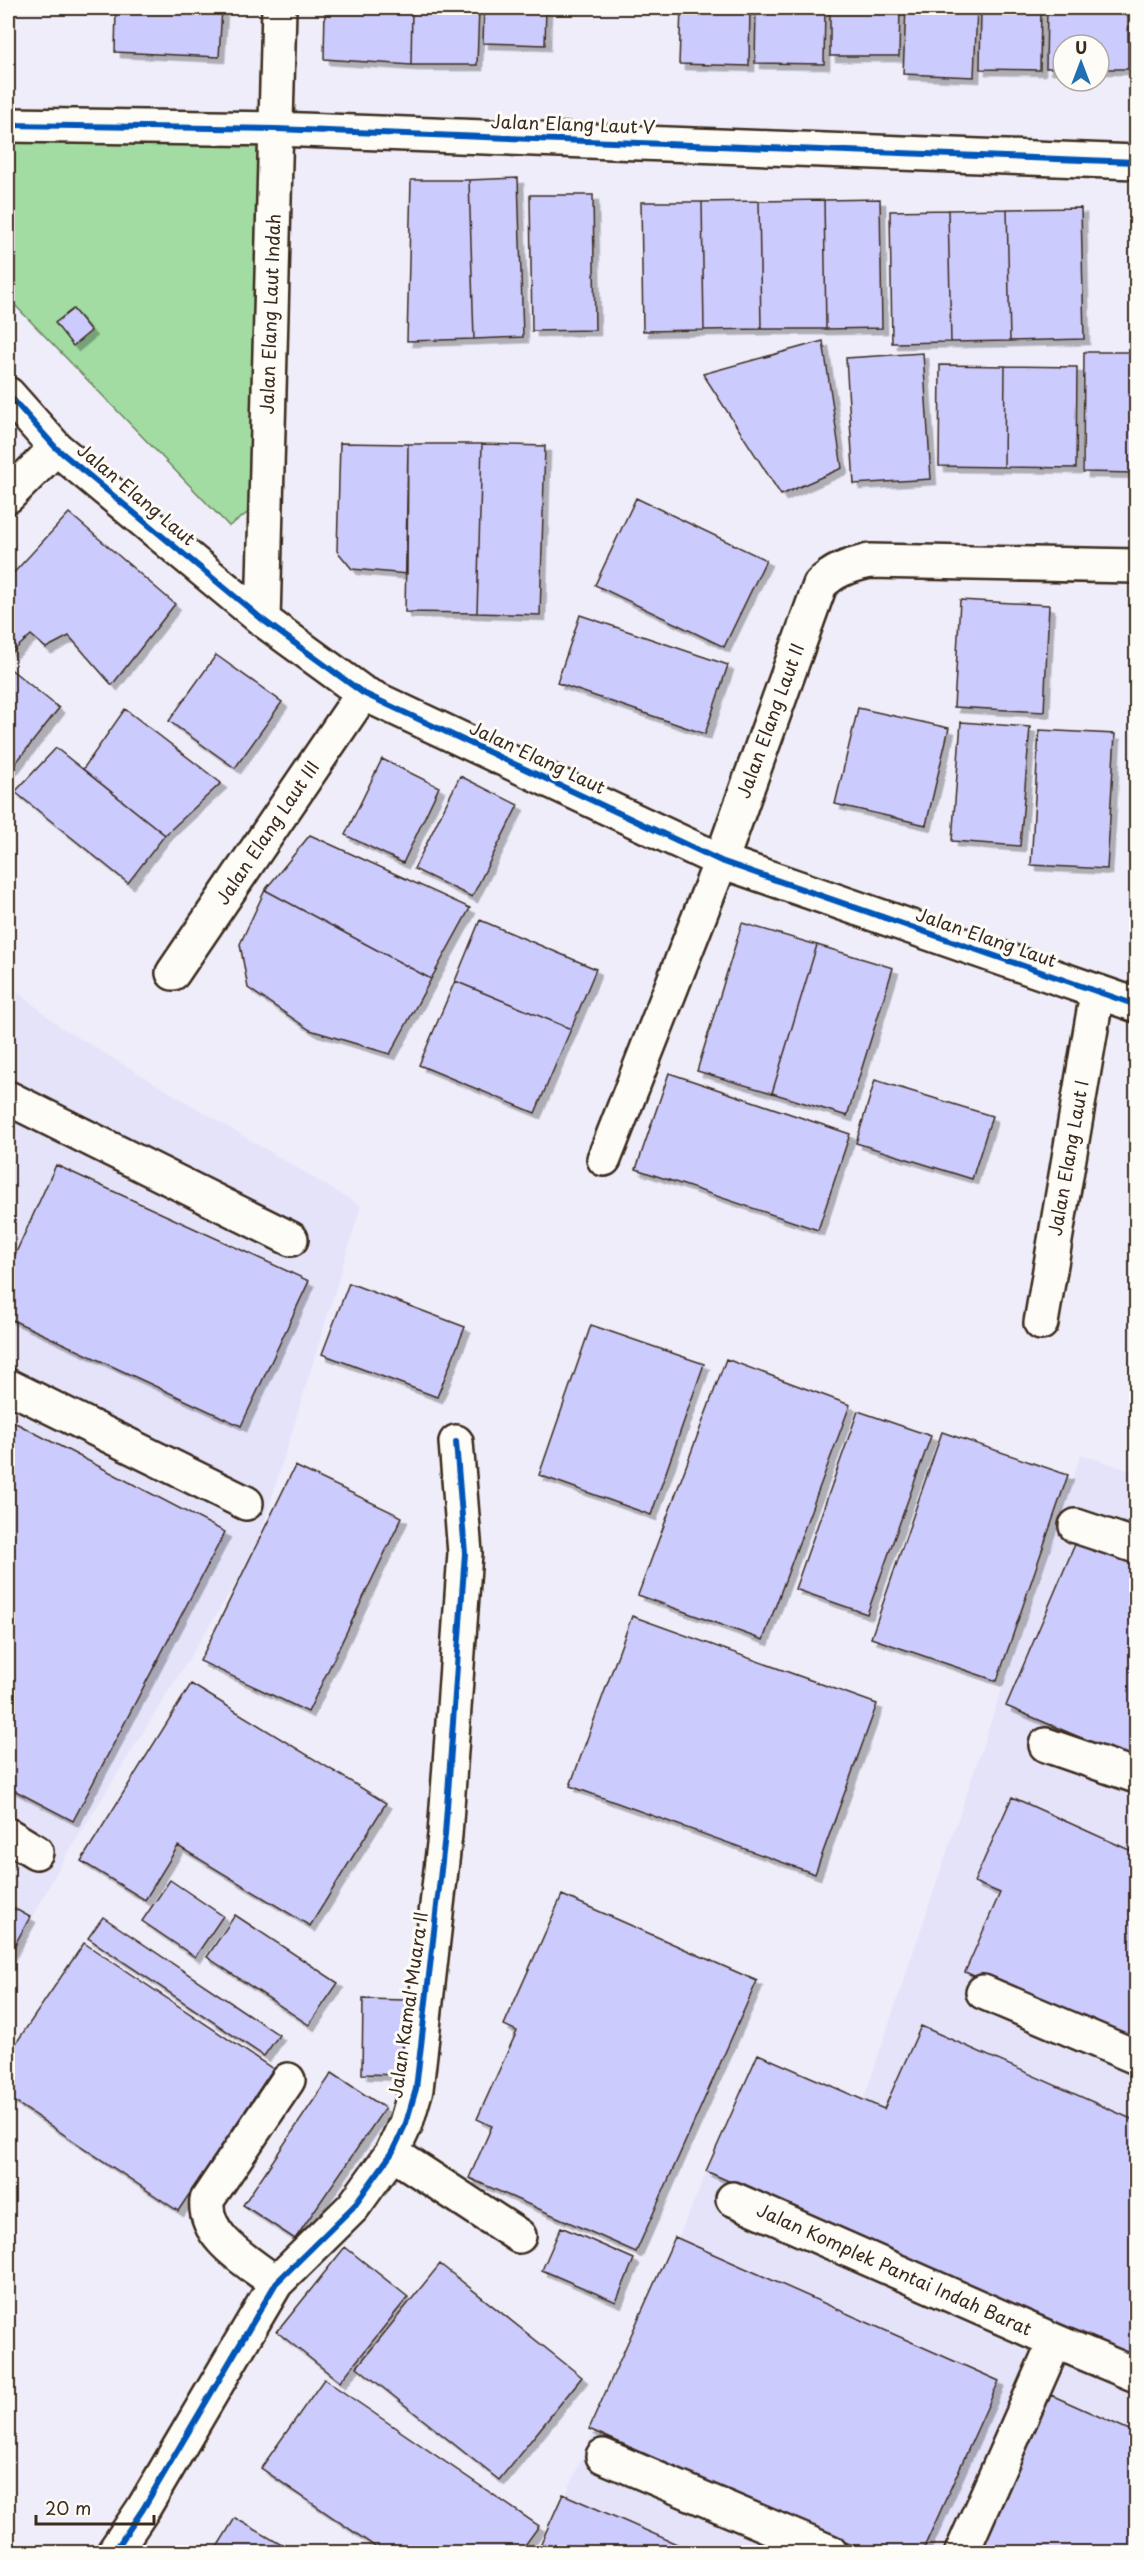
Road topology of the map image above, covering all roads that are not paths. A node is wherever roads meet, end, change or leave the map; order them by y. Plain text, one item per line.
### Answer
1 (279, 8) edge
2 (8, 125) edge
3 (276, 129) junction
4 (1137, 162) edge
5 (8, 394) edge
6 (56, 448) junction
7 (8, 496) edge
8 (1137, 566) edge
9 (263, 620) junction
10 (363, 693) junction
11 (721, 861) junction
12 (172, 973) dead end
13 (1097, 993) junction
14 (1137, 1005) edge
15 (8, 1098) edge
16 (604, 1159) dead end
17 (291, 1239) dead end
18 (1041, 1323) dead end
19 (8, 1386) edge
20 (456, 1442) dead end
21 (246, 1503) dead end
22 (1076, 1526) dead end
23 (1137, 1546) edge
24 (1046, 1745) dead end
25 (1137, 1776) edge
26 (8, 1835) edge
27 (36, 1852) dead end
28 (983, 1992) dead end
29 (1137, 2057) edge
30 (288, 2080) dead end
31 (392, 2153) junction
32 (733, 2199) dead end
33 (519, 2236) dead end
34 (276, 2283) junction
35 (1055, 2341) junction
36 (1137, 2375) edge
37 (603, 2456) dead end
38 (114, 2553) edge
39 (830, 2553) edge
40 (962, 2553) edge

1 - 3 street, Jalan Elang Laut Indah
2 - 3 street, Jalan Elang Laut V
3 - 4 street, Jalan Elang Laut V
3 - 9 street, Jalan Elang Laut Indah
5 - 6 street, Jalan Elang Laut
6 - 7 street
6 - 9 street, Jalan Elang Laut
8 - 11 street, Jalan Elang Laut II
9 - 10 street, Jalan Elang Laut
10 - 11 street, Jalan Elang Laut
10 - 12 street, Jalan Elang Laut III
11 - 13 street, Jalan Elang Laut
11 - 16 street, Jalan Elang Laut II
13 - 14 street, Jalan Elang Laut
13 - 18 street, Jalan Elang Laut I
15 - 17 street
19 - 21 street
20 - 31 street, Jalan Kamal Muara II
22 - 23 street
24 - 25 street
26 - 27 street
28 - 29 street
30 - 34 street
31 - 33 street
31 - 34 street, Jalan Kamal Muara II
32 - 35 street, Jalan Komplek Pantai Indah Barat
34 - 38 street, Jalan Kamal Muara II
35 - 36 street, Jalan Komplek Pantai Indah Barat
35 - 40 street, Jalan Komplek Pantai Indah Barat
37 - 39 street

